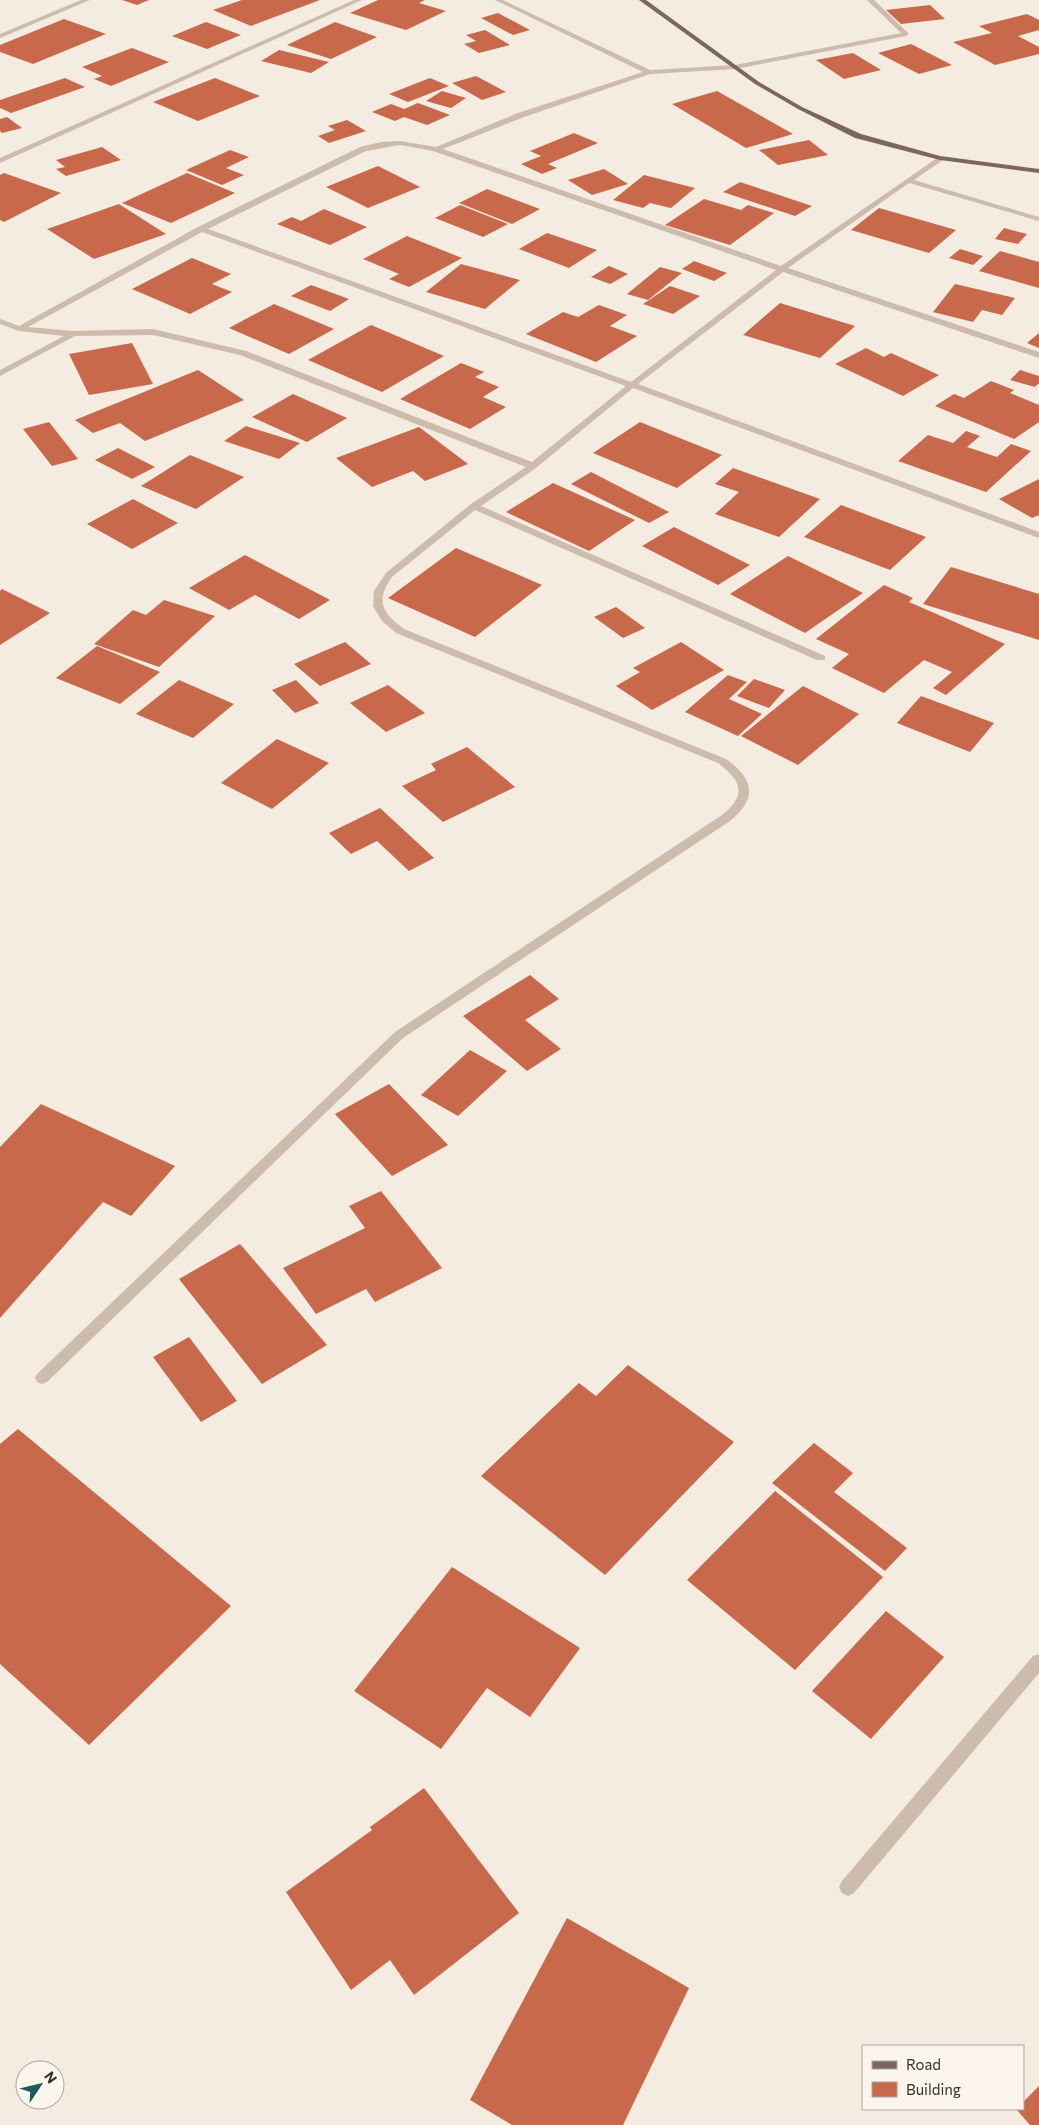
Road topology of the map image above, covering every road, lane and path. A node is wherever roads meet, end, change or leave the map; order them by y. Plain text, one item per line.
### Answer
1 (87, 0) edge
2 (359, 0) edge
3 (498, 0) edge
4 (642, 0) edge
5 (870, 0) edge
6 (0, 36) edge
7 (735, 67) junction
8 (649, 72) junction
9 (436, 149) junction
10 (940, 158) junction
11 (0, 161) edge
12 (1039, 171) edge
13 (908, 181) junction
14 (1039, 219) edge
15 (201, 229) junction
16 (782, 269) junction
17 (0, 321) edge
18 (19, 328) junction
19 (73, 334) junction
20 (1039, 355) edge
21 (0, 373) edge
22 (632, 385) junction
23 (533, 466) junction
24 (474, 506) junction
25 (1039, 535) edge
26 (821, 658) dead end
27 (42, 1378) dead end
28 (1039, 1662) edge
29 (848, 1887) dead end

1 - 6 street
2 - 11 street
3 - 8 street
4 - 7 main road
5 - 7 street
7 - 8 street
7 - 10 main road
8 - 9 street
9 - 15 street
9 - 16 street
10 - 12 main road
10 - 13 street
13 - 14 street
13 - 16 street
15 - 18 street
15 - 22 street
16 - 20 street
16 - 22 street
17 - 18 street
18 - 19 street
19 - 21 street
19 - 23 street
22 - 23 street
22 - 25 street
23 - 24 street
24 - 26 street
24 - 27 street
28 - 29 street

